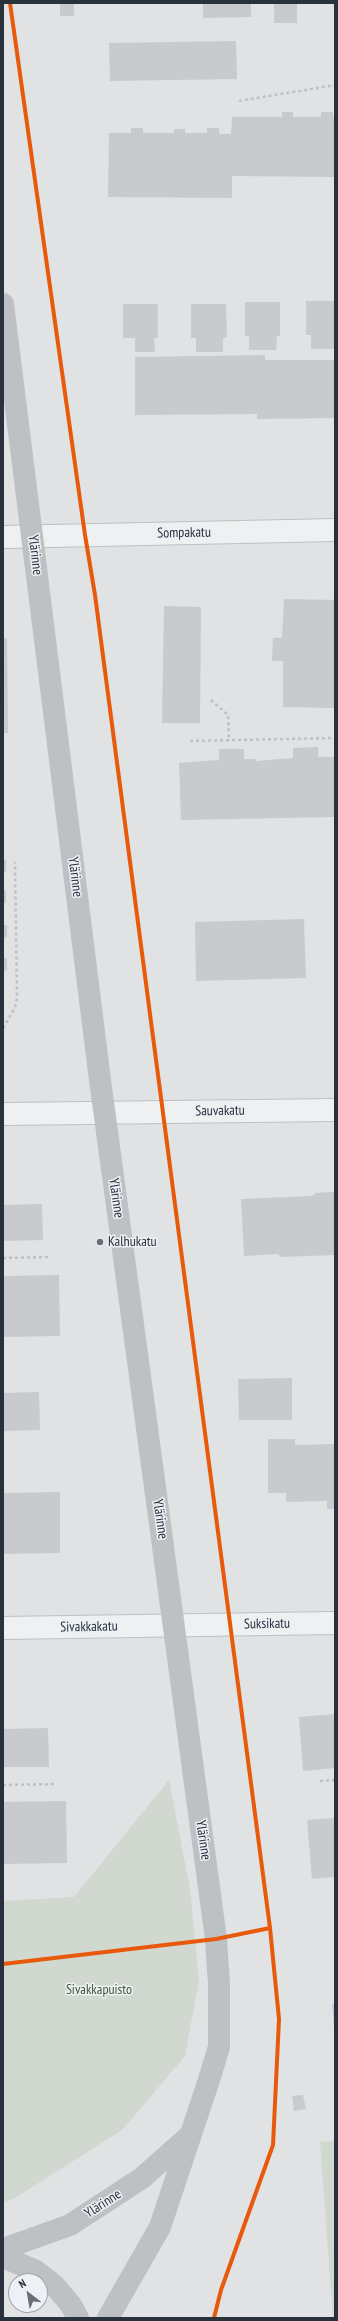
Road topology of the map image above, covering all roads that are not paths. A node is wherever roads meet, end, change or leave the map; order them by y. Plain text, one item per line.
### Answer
1 (3, 304) edge
2 (335, 530) edge
3 (33, 536) junction
4 (3, 537) edge
5 (335, 1110) edge
6 (105, 1113) junction
7 (3, 1114) edge
8 (335, 1623) edge
9 (174, 1626) junction
10 (3, 1628) edge
11 (189, 2136) junction
12 (3, 2249) edge
13 (3, 2257) edge
14 (78, 2318) edge
15 (108, 2318) edge

1 - 3 street, Ylärinne
2 - 3 street, Sompakatu
3 - 4 street, Sompakatu
3 - 6 street, Ylärinne
5 - 6 street, Sauvakatu
6 - 7 street
6 - 9 street, Ylärinne
8 - 9 street, Suksikatu
9 - 10 street, Sivakkakatu
9 - 11 street, Ylärinne
11 - 12 street, Ylärinne
11 - 15 street, Ylärinne
13 - 14 street

